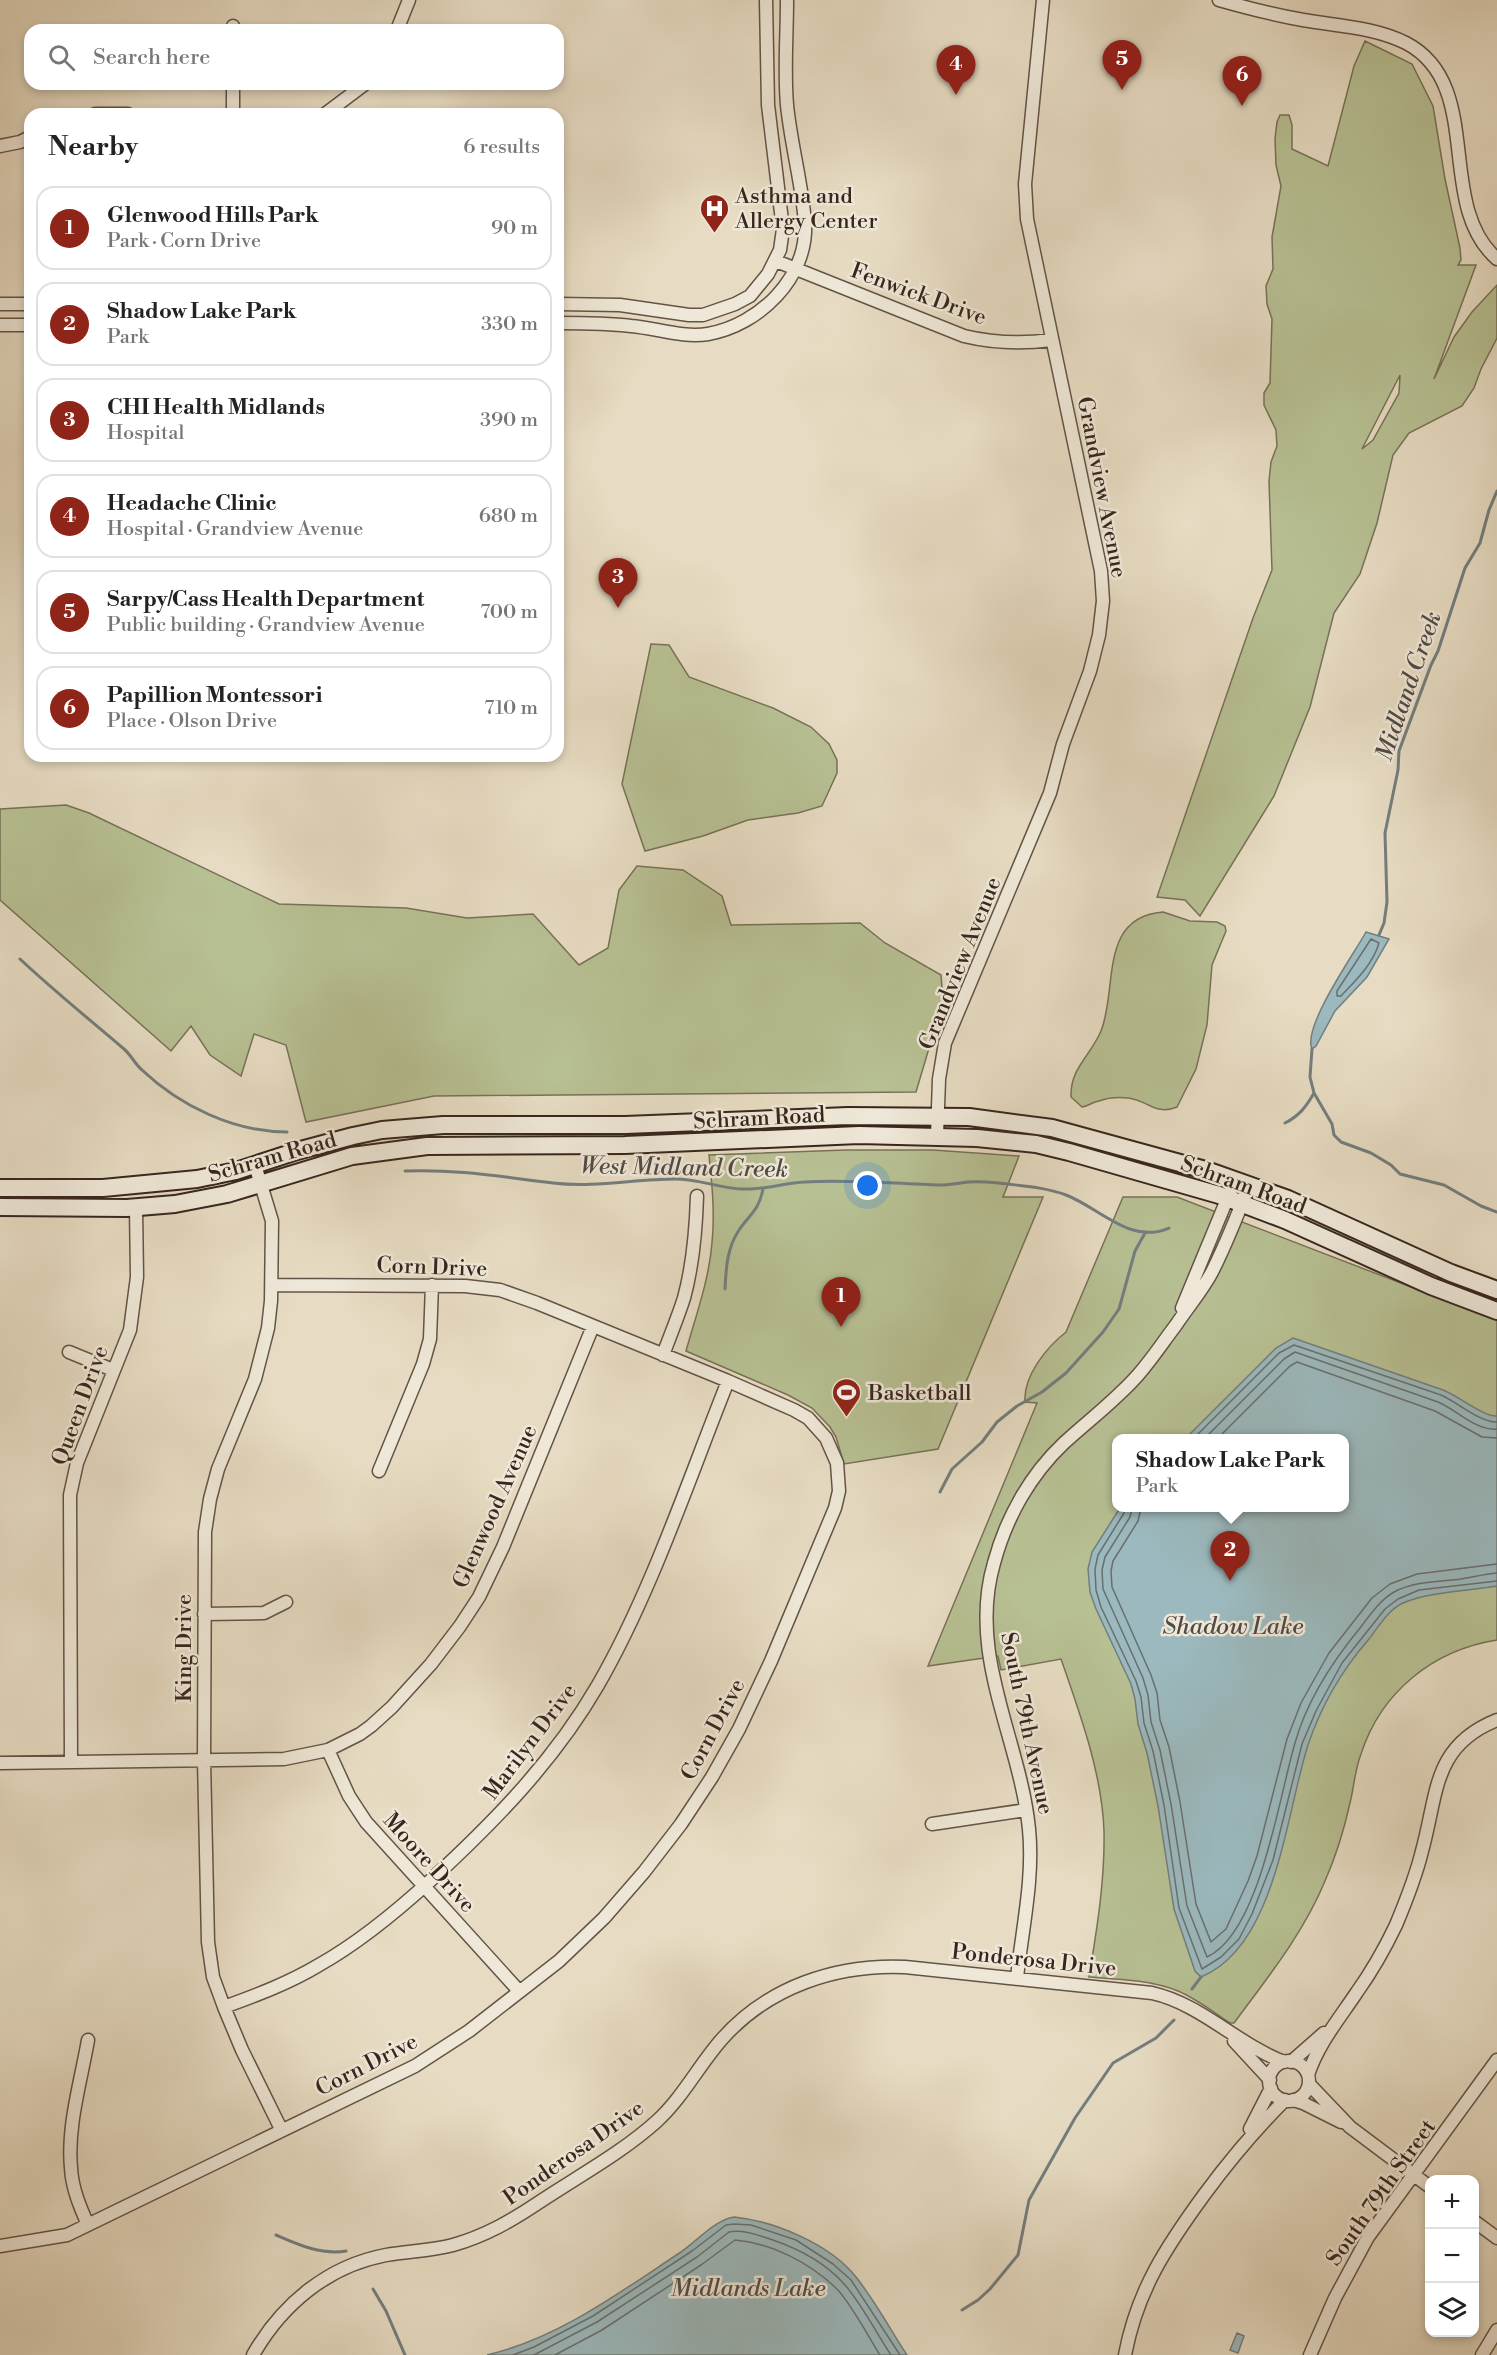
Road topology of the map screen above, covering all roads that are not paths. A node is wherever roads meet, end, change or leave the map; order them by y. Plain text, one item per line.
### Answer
1 (409, 0) edge
2 (766, 0) edge
3 (787, 0) edge
4 (1043, 0) edge
5 (1219, 0) edge
6 (400, 24) edge
7 (233, 90) edge
8 (357, 90) edge
9 (232, 108) edge
10 (335, 108) edge
11 (24, 140) edge
12 (0, 146) edge
13 (1497, 259) edge
14 (776, 261) junction
15 (794, 269) junction
16 (0, 304) edge
17 (24, 304) edge
18 (564, 304) edge
19 (564, 323) edge
20 (0, 325) edge
21 (24, 325) edge
22 (1051, 340) junction
23 (938, 1117) junction
24 (937, 1136) junction
25 (255, 1165) junction
26 (1242, 1182) junction
27 (262, 1184) junction
28 (0, 1188) edge
29 (697, 1196) dead end
30 (1235, 1201) junction
31 (0, 1207) edge
32 (136, 1207) junction
33 (272, 1285) junction
34 (432, 1285) junction
35 (1497, 1290) edge
36 (1497, 1311) edge
37 (593, 1326) junction
38 (69, 1352) dead end
39 (663, 1355) junction
40 (113, 1370) junction
41 (728, 1381) junction
42 (380, 1471) dead end
43 (286, 1602) dead end
44 (204, 1614) junction
45 (1497, 1720) edge
46 (328, 1750) junction
47 (204, 1760) junction
48 (71, 1762) junction
49 (0, 1763) edge
50 (1026, 1810) junction
51 (932, 1824) dead end
52 (424, 1887) junction
53 (1017, 1978) junction
54 (519, 1991) junction
55 (224, 2007) junction
56 (1334, 2025) junction
57 (1218, 2026) junction
58 (88, 2040) dead end
59 (1497, 2060) edge
60 (1288, 2062) junction
61 (1308, 2079) junction
62 (1270, 2084) junction
63 (1289, 2100) junction
64 (1350, 2127) junction
65 (281, 2129) junction
66 (1237, 2151) junction
67 (1413, 2175) junction
68 (1425, 2183) edge
69 (88, 2225) junction
70 (1479, 2225) edge
71 (1497, 2238) edge
72 (0, 2246) edge
73 (1497, 2330) edge
74 (253, 2355) edge
75 (1125, 2355) edge
76 (1310, 2355) edge
77 (1482, 2355) edge

1 - 6 street
2 - 14 street
3 - 15 street
4 - 22 street, Grandview Avenue
5 - 13 street
7 - 9 street
8 - 10 street
11 - 12 street
14 - 15 street, Fenwick Drive
14 - 18 street
15 - 19 street
15 - 22 street, Fenwick Drive
16 - 17 street
20 - 21 street
22 - 23 street, Grandview Avenue
23 - 24 street, Grandview Avenue
23 - 25 main road, Schram Road
23 - 26 main road, Schram Road
24 - 27 main road, Schram Road
24 - 30 main road, Schram Road
25 - 27 street, King Drive
25 - 28 main road, Schram Road
26 - 30 street, South 79th Avenue
26 - 35 main road, Schram Road
27 - 32 main road, Schram Road
27 - 33 street, King Drive
29 - 39 street
30 - 36 main road, Schram Road
30 - 50 street, South 79th Avenue
31 - 32 main road, Schram Road
32 - 40 street, Queen Drive
33 - 34 street, Corn Drive
33 - 44 street, King Drive
34 - 37 street, Corn Drive
34 - 42 street
37 - 39 street, Corn Drive
37 - 46 street, Glenwood Avenue
38 - 40 street
39 - 41 street, Corn Drive
40 - 48 street, Queen Drive
41 - 52 street, Marilyn Drive
41 - 54 street, Corn Drive
43 - 44 street
44 - 47 street, King Drive
45 - 56 street
46 - 47 street, Glenwood Avenue
46 - 52 street, Moore Drive
47 - 48 street, Glenwood Avenue
47 - 55 street, King Drive
48 - 49 street, Glenwood Avenue
50 - 51 street
50 - 53 street, South 79th Avenue
52 - 54 street, Moore Drive
52 - 55 street, Marilyn Drive
53 - 57 street, Ponderosa Drive
53 - 74 street, Ponderosa Drive
54 - 65 street, Corn Drive
55 - 65 street, King Drive
56 - 60 street
56 - 61 street
57 - 60 street, Ponderosa Drive
57 - 62 street, Ponderosa Drive
58 - 69 street
59 - 67 street, South 79th Street
60 - 61 street
60 - 62 street
61 - 63 street
61 - 64 street
62 - 63 street
62 - 66 street
63 - 64 street
63 - 66 street
64 - 67 street
65 - 69 street, Corn Drive
66 - 75 street
67 - 68 street
67 - 76 street, South 79th Street
69 - 72 street, Corn Drive
70 - 71 street
73 - 77 street

